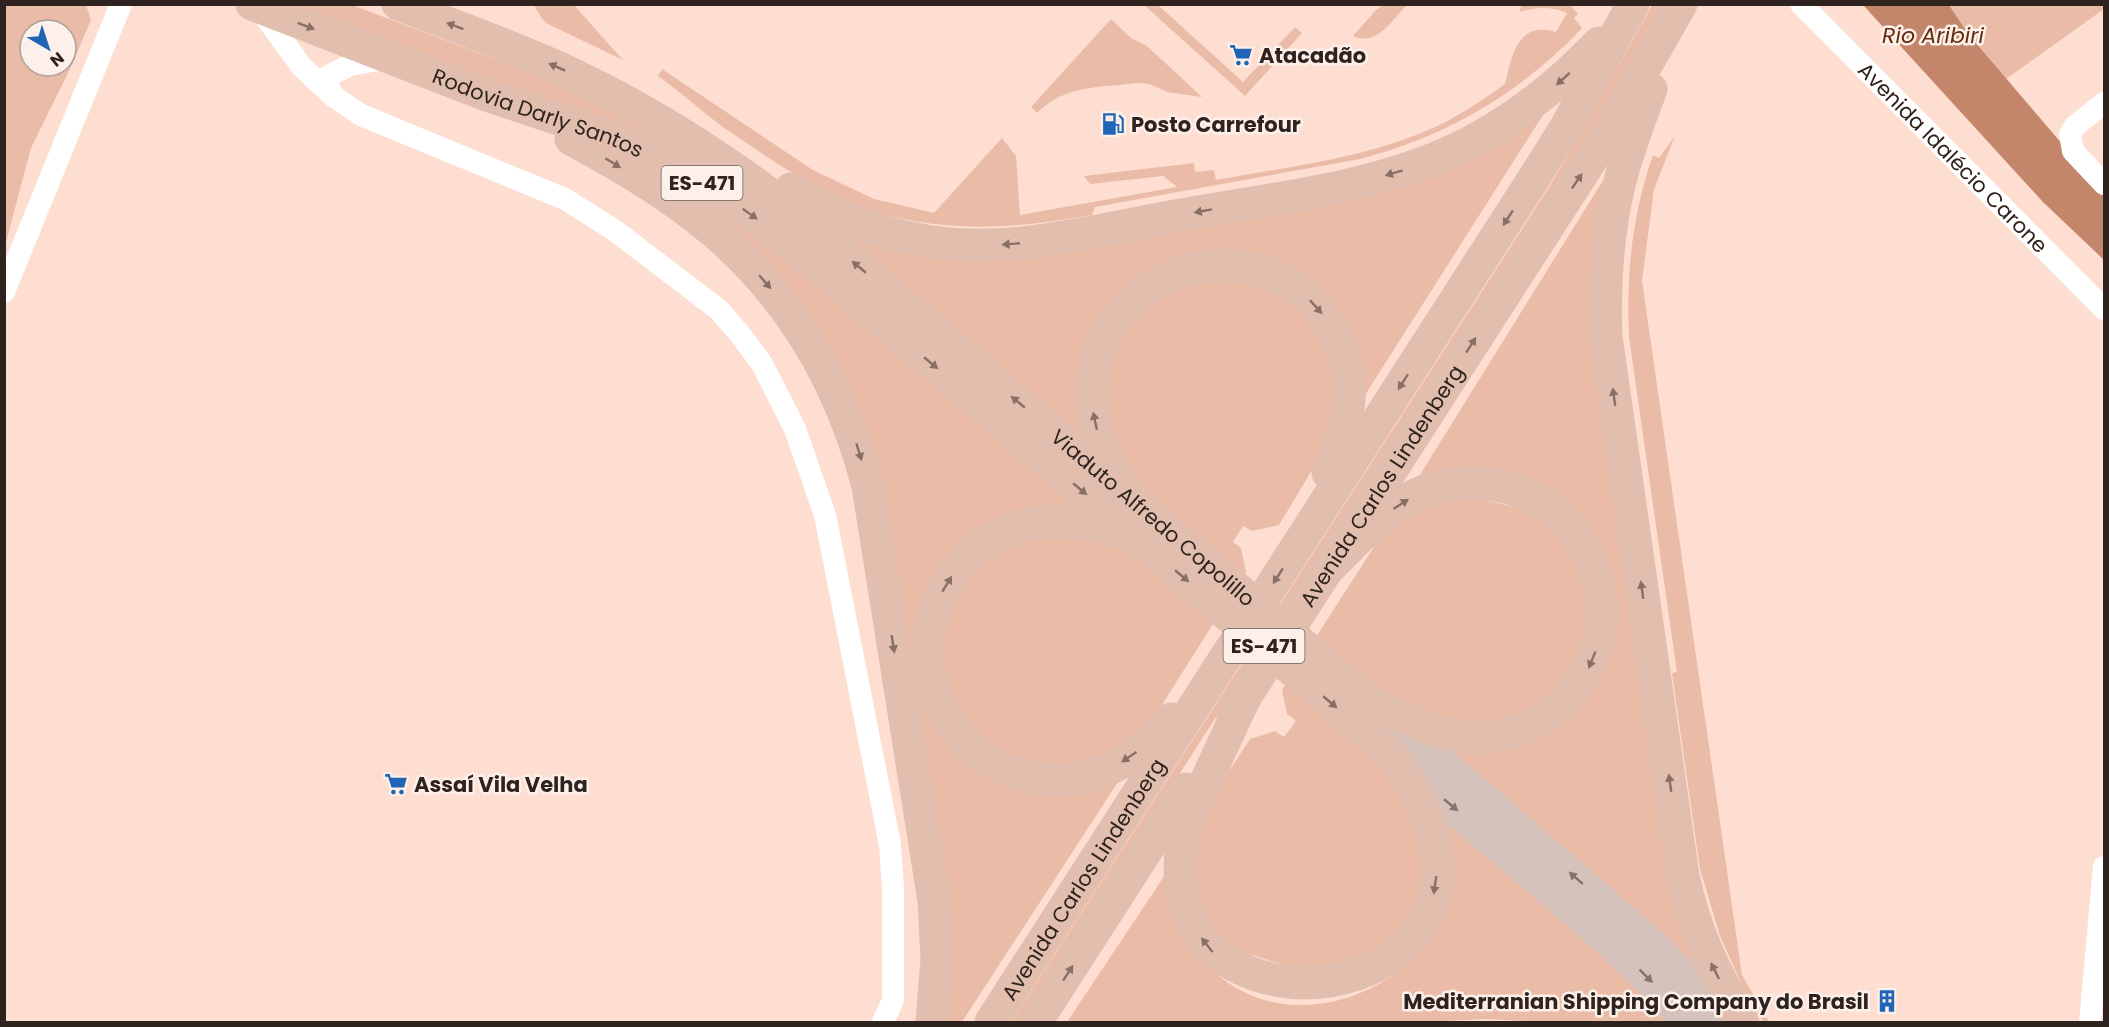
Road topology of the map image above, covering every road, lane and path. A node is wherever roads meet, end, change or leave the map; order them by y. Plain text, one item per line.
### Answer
1 (121, 4) edge
2 (398, 4) edge
3 (1632, 4) edge
4 (1682, 4) edge
5 (1801, 4) edge
6 (255, 6) edge
7 (388, 58) junction
8 (604, 90) junction
9 (487, 95) junction
10 (333, 96) junction
11 (2104, 103) edge
12 (2104, 184) edge
13 (4, 292) edge
14 (2104, 309) edge
15 (895, 315) junction
16 (1140, 523) junction
17 (1306, 533) junction
18 (1326, 571) junction
19 (1216, 673) junction
20 (1245, 697) junction
21 (1370, 702) junction
22 (1390, 754) junction
23 (2104, 867) edge
24 (1612, 926) junction
25 (883, 1023) edge
26 (932, 1023) edge
27 (991, 1023) edge
28 (1036, 1023) edge
29 (1689, 1023) edge
30 (1723, 1023) edge
31 (1743, 1023) edge
32 (2090, 1023) edge

1 - 13 street
8 -> 2 main road, Rodovia Darly Santos / ES-471
3 -> 8 main road
3 -> 17 main road, Avenida Carlos Lindenberg
18 -> 4 main road, Avenida Carlos Lindenberg
31 -> 4 main road
5 - 14 street, Avenida Idalécio Carone
6 -> 7 main road, Rodovia Darly Santos / ES-471
6 - 10 street
7 - 9 main road, Rodovia Darly Santos / ES-471
7 - 10 street
15 -> 8 main road, Rodovia Darly Santos / ES-471
9 -> 15 main road, Rodovia Darly Santos / ES-471
9 -> 26 main road
10 - 25 street
11 - 12 street
15 - 16 main road, Viaduto Alfredo Copolillo / ES-471
16 -> 17 main road
19 -> 16 main road
16 - 21 main road, Viaduto Alfredo Copolillo / ES-471
16 -> 22 main road, Viaduto Alfredo Copolillo / ES-471
17 -> 19 main road, Avenida Carlos Lindenberg
18 - 20 main road, Avenida Carlos Lindenberg
18 -> 21 main road
19 - 27 main road, Avenida Carlos Lindenberg
22 -> 20 main road
28 -> 20 main road, Avenida Carlos Lindenberg
24 -> 21 main road, Viaduto Alfredo Copolillo
22 -> 24 main road, Viaduto Alfredo Copolillo
23 - 32 street
24 -> 29 main road
24 - 30 main road

